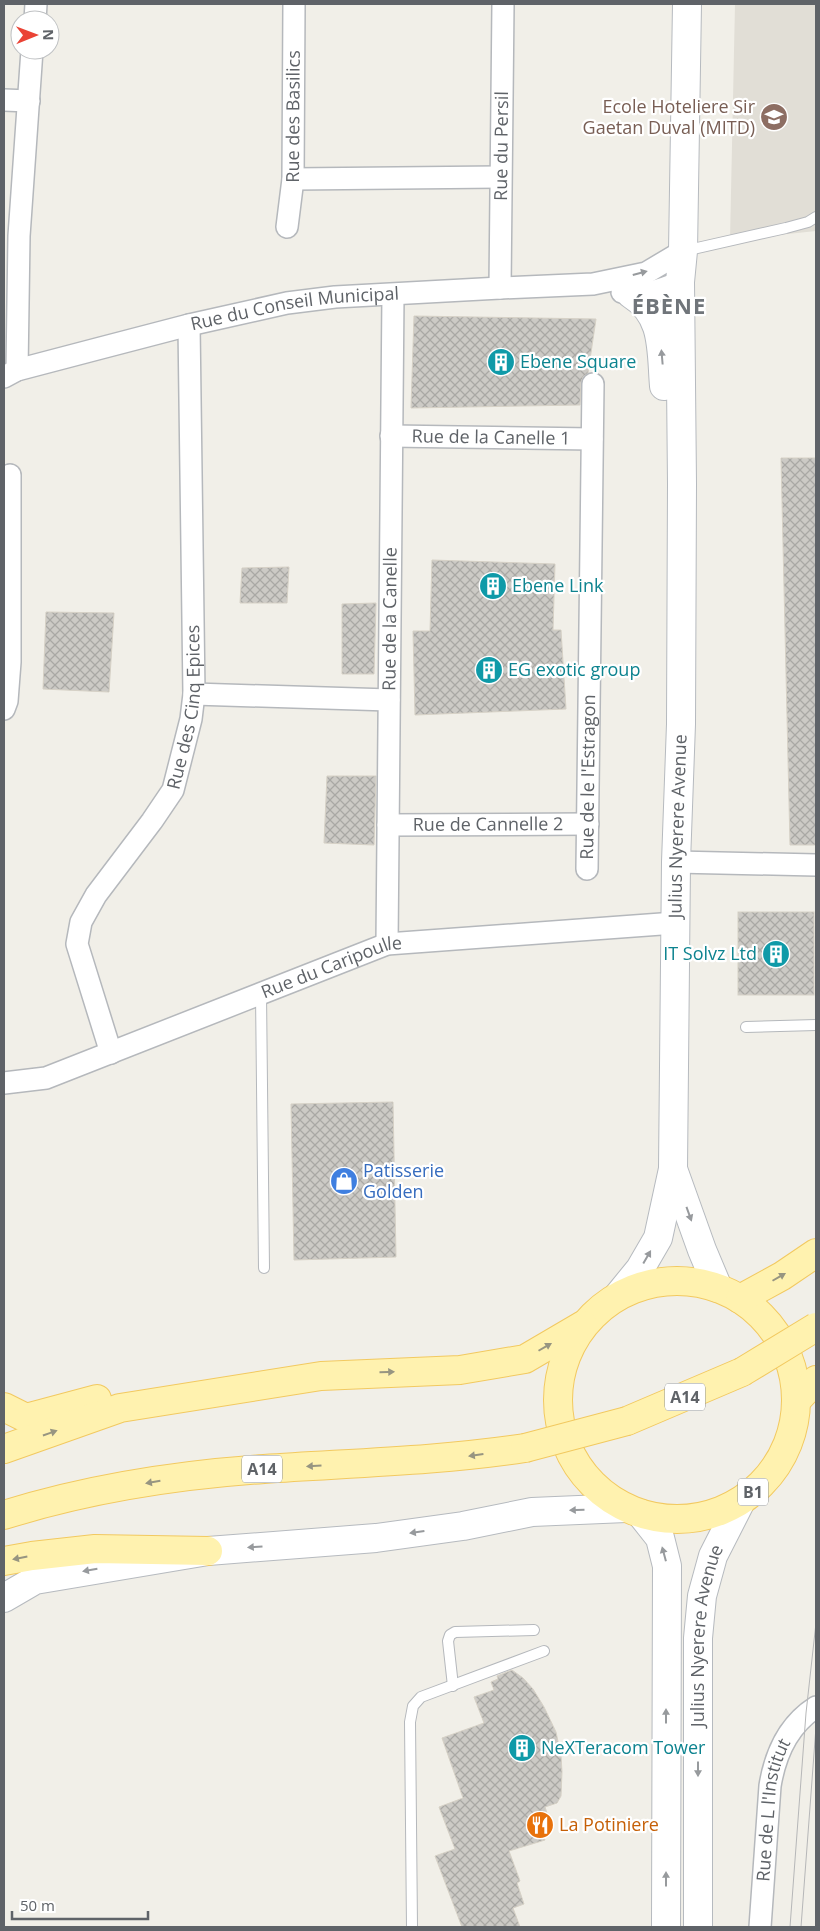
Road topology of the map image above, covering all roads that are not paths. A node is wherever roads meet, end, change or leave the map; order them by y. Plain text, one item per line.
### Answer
1 (294, 4) edge
2 (503, 4) edge
3 (687, 4) edge
4 (31, 60) edge
5 (4, 100) edge
6 (29, 101) junction
7 (500, 177) junction
8 (293, 179) junction
9 (816, 217) edge
10 (287, 227) dead end
11 (12, 239) edge
12 (683, 251) junction
13 (680, 282) junction
14 (593, 284) junction
15 (500, 288) junction
16 (631, 294) junction
17 (393, 295) junction
18 (189, 325) junction
19 (11, 373) edge
20 (593, 384) dead end
21 (391, 436) junction
22 (592, 439) junction
23 (10, 475) dead end
24 (682, 479) junction
25 (6, 528) edge
26 (194, 694) junction
27 (389, 700) junction
28 (4, 709) edge
29 (588, 824) junction
30 (388, 825) junction
31 (676, 862) junction
32 (816, 865) edge
33 (587, 868) dead end
34 (675, 923) junction
35 (387, 944) junction
36 (261, 994) junction
37 (816, 1025) edge
38 (746, 1027) dead end
39 (111, 1053) junction
40 (4, 1083) edge
41 (673, 1168) junction
42 (816, 1253) edge
43 (264, 1268) dead end
44 (729, 1293) junction
45 (618, 1296) junction
46 (586, 1322) junction
47 (816, 1327) edge
48 (321, 1376) junction
49 (816, 1380) edge
50 (796, 1401) junction
51 (4, 1407) edge
52 (4, 1449) edge
53 (741, 1501) junction
54 (634, 1511) junction
55 (4, 1515) edge
56 (208, 1551) junction
57 (4, 1562) edge
58 (4, 1598) edge
59 (534, 1630) dead end
60 (544, 1651) dead end
61 (453, 1686) junction
62 (816, 1707) edge
63 (412, 1927) edge
64 (666, 1927) edge
65 (698, 1927) edge
66 (760, 1927) edge

1 - 8 street, Rue des Basilics
2 - 7 street, Rue du Persil
3 - 12 main road, Julius Nyerere Avenue / B1
4 - 6 street
5 - 6 street
6 - 11 street
7 - 8 street
7 - 15 street, Rue du Persil
8 - 10 street, Rue des Basilics
9 - 12 lane
11 - 19 street
12 - 13 main road, Julius Nyerere Avenue / B1
14 -> 12 street
12 - 24 main road, Julius Nyerere Avenue / B1
13 - 16 street
13 - 24 main road, Julius Nyerere Avenue / B1
14 - 15 street, Rue du Conseil Municipal
14 - 16 street
15 - 17 street, Rue du Conseil Municipal
24 -> 16 main road
17 - 18 street, Rue du Conseil Municipal
17 - 21 street, Rue de la Canelle
18 - 19 street, Rue du Conseil Municipal
18 - 26 street, Rue des Cinq Epices
20 - 22 street, Rue de le I'Estragon
21 - 22 street, Rue de la Canelle 1
21 - 27 street, Rue de la Canelle
22 - 29 street, Rue de le I'Estragon
23 - 25 street
24 - 31 main road, Julius Nyerere Avenue / B1
25 - 28 street
26 - 27 street
26 - 39 street, Rue des Cinq Epices
27 - 30 street, Rue de la Canelle
29 - 30 street, Rue de Cannelle 2
29 - 33 street, Rue de le I'Estragon
30 - 35 street, Rue de la Canelle
31 - 32 street
31 - 34 main road, Julius Nyerere Avenue / B1
34 - 35 street, Rue du Caripoulle
34 - 41 main road, Julius Nyerere Avenue / B1
35 - 36 street, Rue du Caripoulle
36 - 39 street, Rue du Caripoulle
36 - 43 lane
37 - 38 lane
39 - 40 street, Rue du Caripoulle
41 -> 44 main road, Julius Nyerere Avenue / B1
45 -> 41 main road, Julius Nyerere Avenue / B1
44 -> 42 main road
44 - 45 main road, Julius Nyerere Avenue / B1
44 - 50 main road, Julius Nyerere Avenue / B1
45 - 46 main road, Julius Nyerere Avenue / B1
48 -> 46 main road
46 - 54 main road, Julius Nyerere Avenue / B1
47 -> 55 main road, A14, bridge
48 - 51 main road
52 -> 48 main road
49 - 50 main road
50 - 53 main road, Julius Nyerere Avenue / B1
53 - 54 main road, Julius Nyerere Avenue / B1
53 -> 65 main road, Julius Nyerere Avenue / B1
54 -> 56 main road
64 -> 54 main road, Julius Nyerere Avenue / B1
56 -> 57 main road
56 -> 58 main road
59 - 61 lane
60 - 61 lane
61 - 63 lane
62 - 66 street, Rue de L l'Institut

